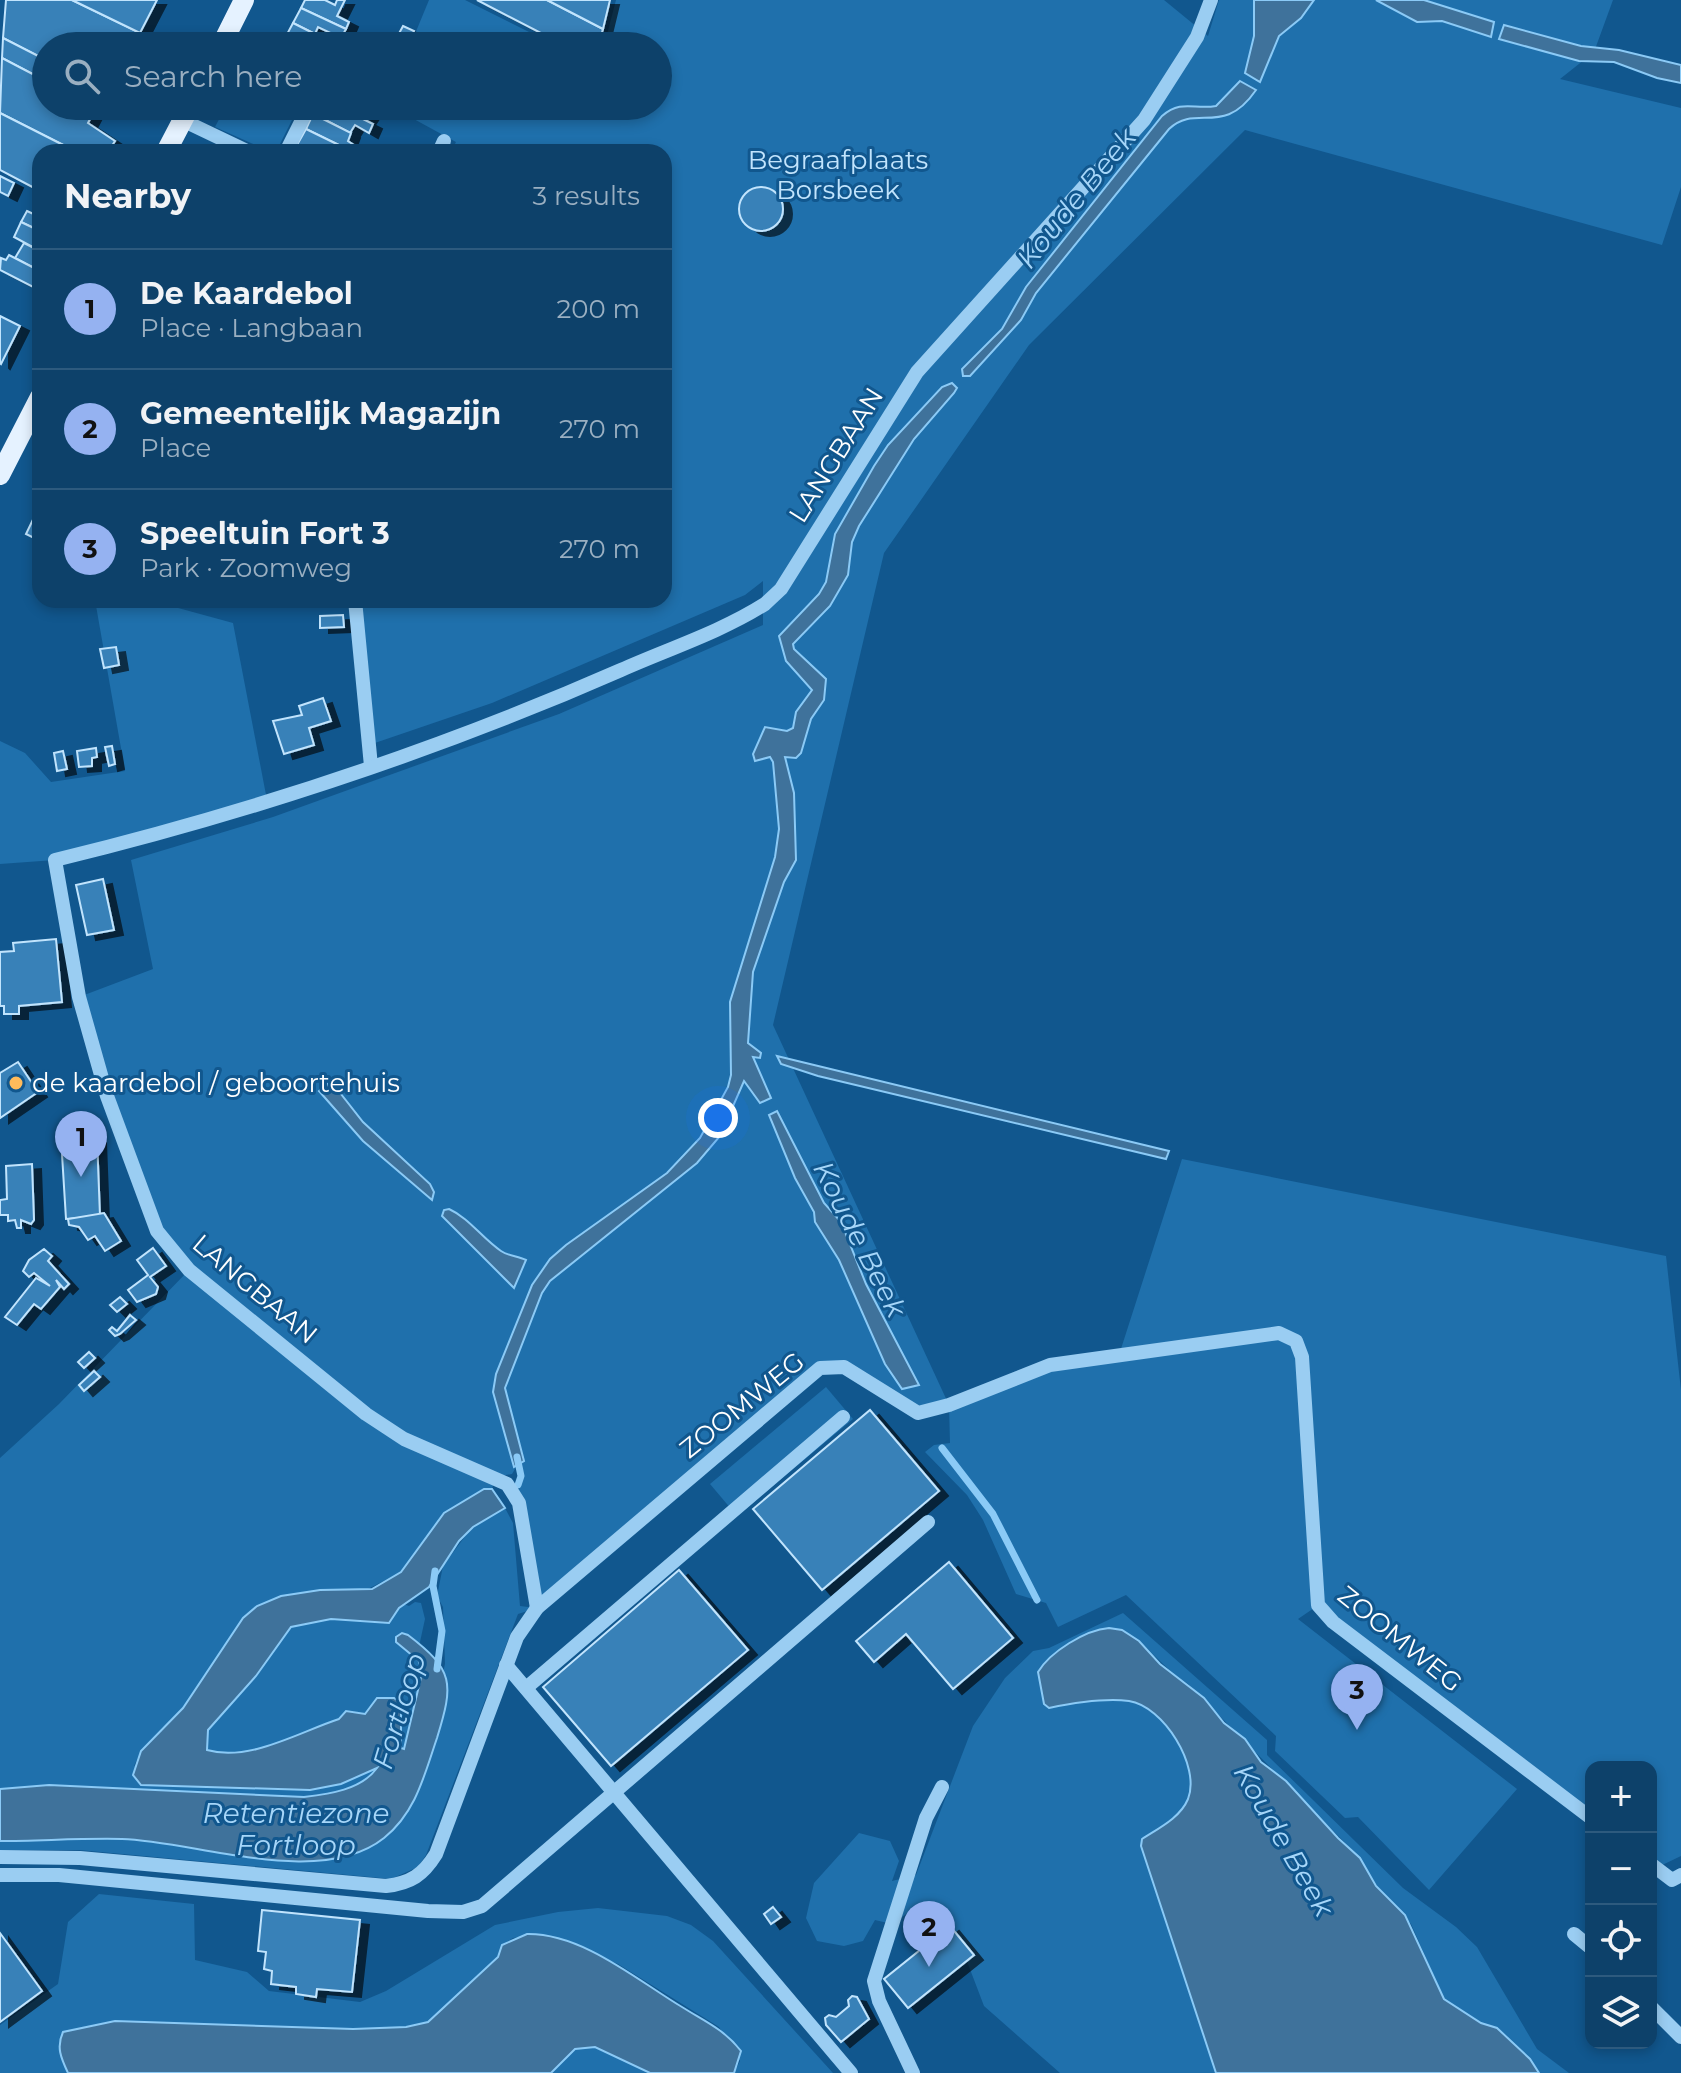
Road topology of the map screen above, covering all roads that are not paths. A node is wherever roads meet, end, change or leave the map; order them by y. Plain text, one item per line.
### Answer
1 (244, 0) edge
2 (1211, 0) edge
3 (232, 32) edge
4 (182, 120) edge
5 (197, 120) edge
6 (302, 120) edge
7 (170, 144) edge
8 (236, 144) edge
9 (290, 144) edge
10 (32, 413) edge
11 (0, 475) edge
12 (356, 608) edge
13 (371, 766) junction
14 (843, 1417) dead end
15 (928, 1522) dead end
16 (537, 1608) junction
17 (506, 1665) junction
18 (526, 1688) junction
19 (942, 1787) dead end
20 (612, 1794) junction
21 (1585, 1813) edge
22 (0, 1857) edge
23 (1657, 1867) edge
24 (0, 1875) edge
25 (1676, 1878) edge
26 (1574, 1934) dead end
27 (1585, 1943) edge
28 (1657, 2013) edge
29 (1681, 2037) edge
30 (851, 2073) edge
31 (913, 2073) edge

1 - 3 main road
2 - 13 street, LANGBAAN
4 - 7 main road
5 - 8 street
6 - 9 street
10 - 11 main road
12 - 13 street
13 - 16 street, LANGBAAN
14 - 18 street
15 - 20 street
16 - 17 street, ZOOMWEG
16 - 21 street, ZOOMWEG
17 - 18 street
17 - 22 street, ZOOMWEG
18 - 20 street
19 - 31 street
20 - 24 street
20 - 30 street
23 - 25 street
26 - 27 street
28 - 29 street

